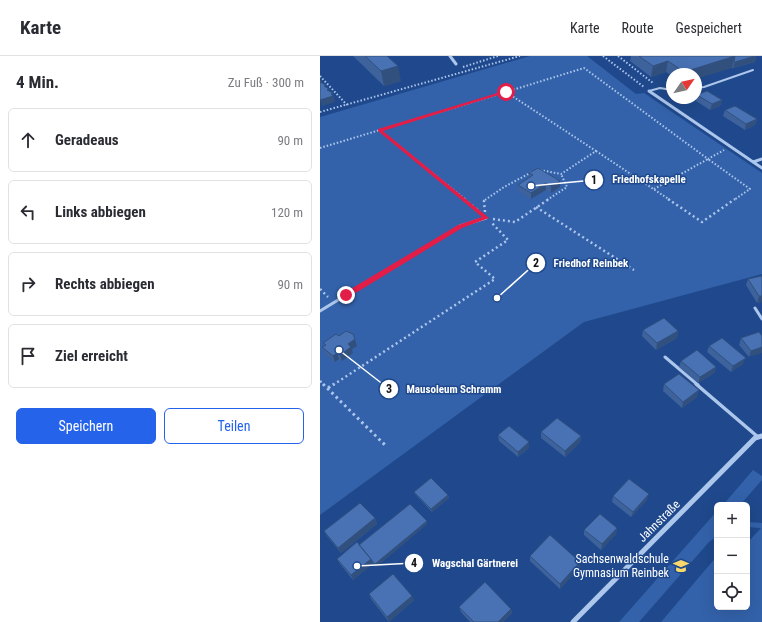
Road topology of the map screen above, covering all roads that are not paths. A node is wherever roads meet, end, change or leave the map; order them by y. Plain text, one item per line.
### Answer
1 (450, 56) edge
2 (456, 64) dead end
3 (753, 70) dead end
4 (702, 87) edge
5 (666, 89) edge
6 (649, 91) joint
7 (762, 159) edge
8 (753, 162) junction
9 (762, 168) edge
10 (486, 218) road end
11 (755, 308) dead end
12 (320, 311) edge
13 (762, 319) edge
14 (665, 357) dead end
15 (760, 437) edge
16 (573, 622) edge

1 - 2 street
3 - 4 lane
5 - 6 lane
6 - 8 street
7 - 8 street
8 - 9 street
10 - 12 lane
11 - 13 lane
14 - 15 lane
15 - 16 street, Jahnstraße

